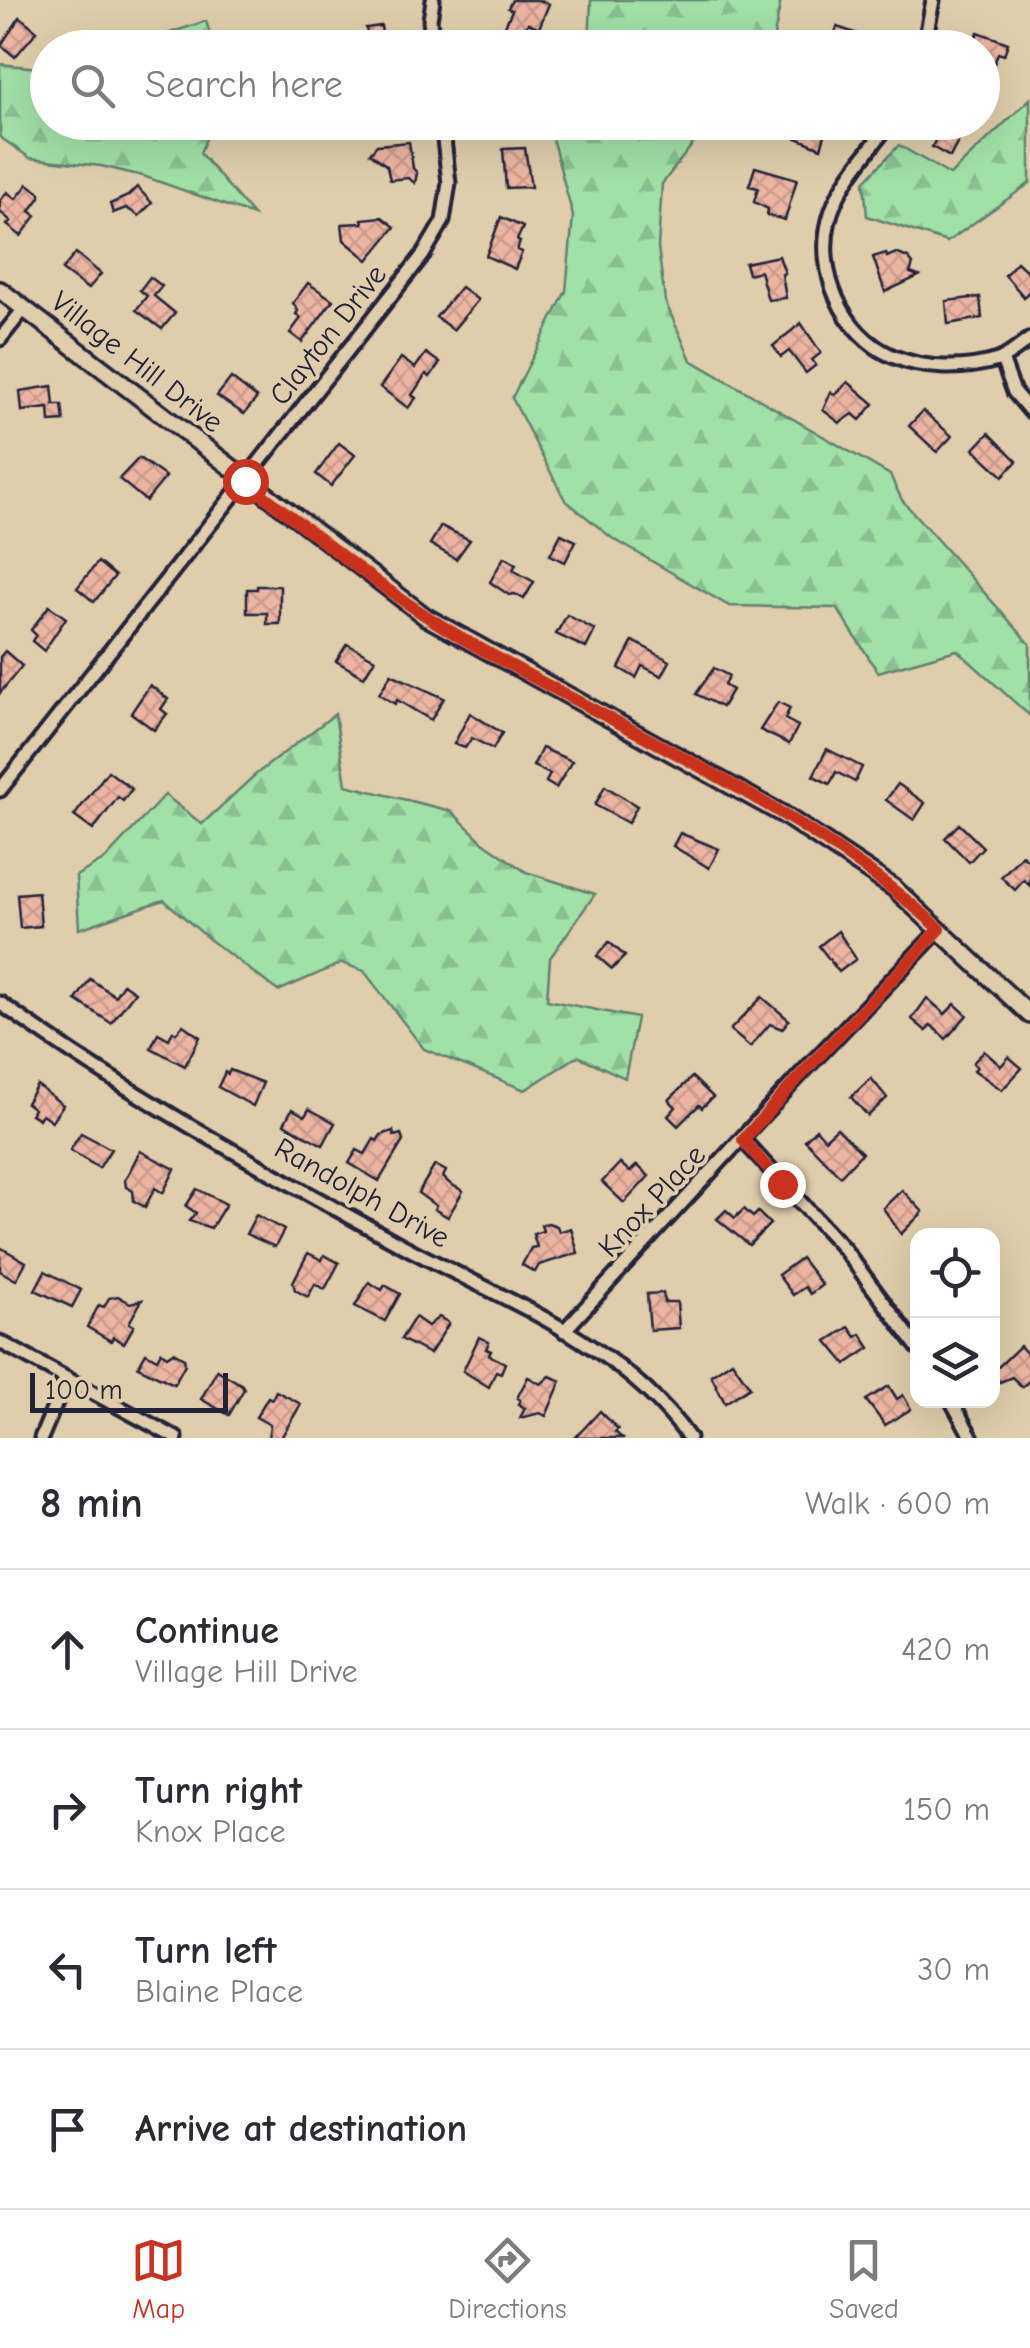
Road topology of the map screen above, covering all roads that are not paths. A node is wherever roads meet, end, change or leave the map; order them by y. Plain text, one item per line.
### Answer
1 (432, 0) edge
2 (933, 0) edge
3 (431, 30) edge
4 (927, 30) edge
5 (444, 140) edge
6 (877, 140) edge
7 (0, 290) edge
8 (24, 308) junction
9 (0, 339) edge
10 (1030, 339) edge
11 (1002, 359) junction
12 (1030, 411) edge
13 (245, 481) junction
14 (0, 790) edge
15 (940, 929) junction
16 (0, 1002) edge
17 (1030, 1015) edge
18 (743, 1140) junction
19 (564, 1332) junction
20 (910, 1337) edge
21 (0, 1342) edge
22 (66, 1379) junction
23 (955, 1408) edge
24 (41, 1438) edge
25 (176, 1438) edge
26 (689, 1438) edge
27 (972, 1438) edge

1 - 3 street
2 - 4 street
5 - 13 street, Clayton Drive
6 - 11 street
7 - 8 street, Village Hill Drive
8 - 9 street
8 - 13 street, Village Hill Drive
10 - 11 street
11 - 12 street
13 - 14 street, Clayton Drive
13 - 15 street, Village Hill Drive
15 - 17 street, Village Hill Drive
15 - 18 street, Knox Place
16 - 19 street, Randolph Drive
18 - 19 street, Knox Place
18 - 20 street
19 - 26 street, Randolph Drive
21 - 22 street
22 - 24 street
22 - 25 street
23 - 27 street

